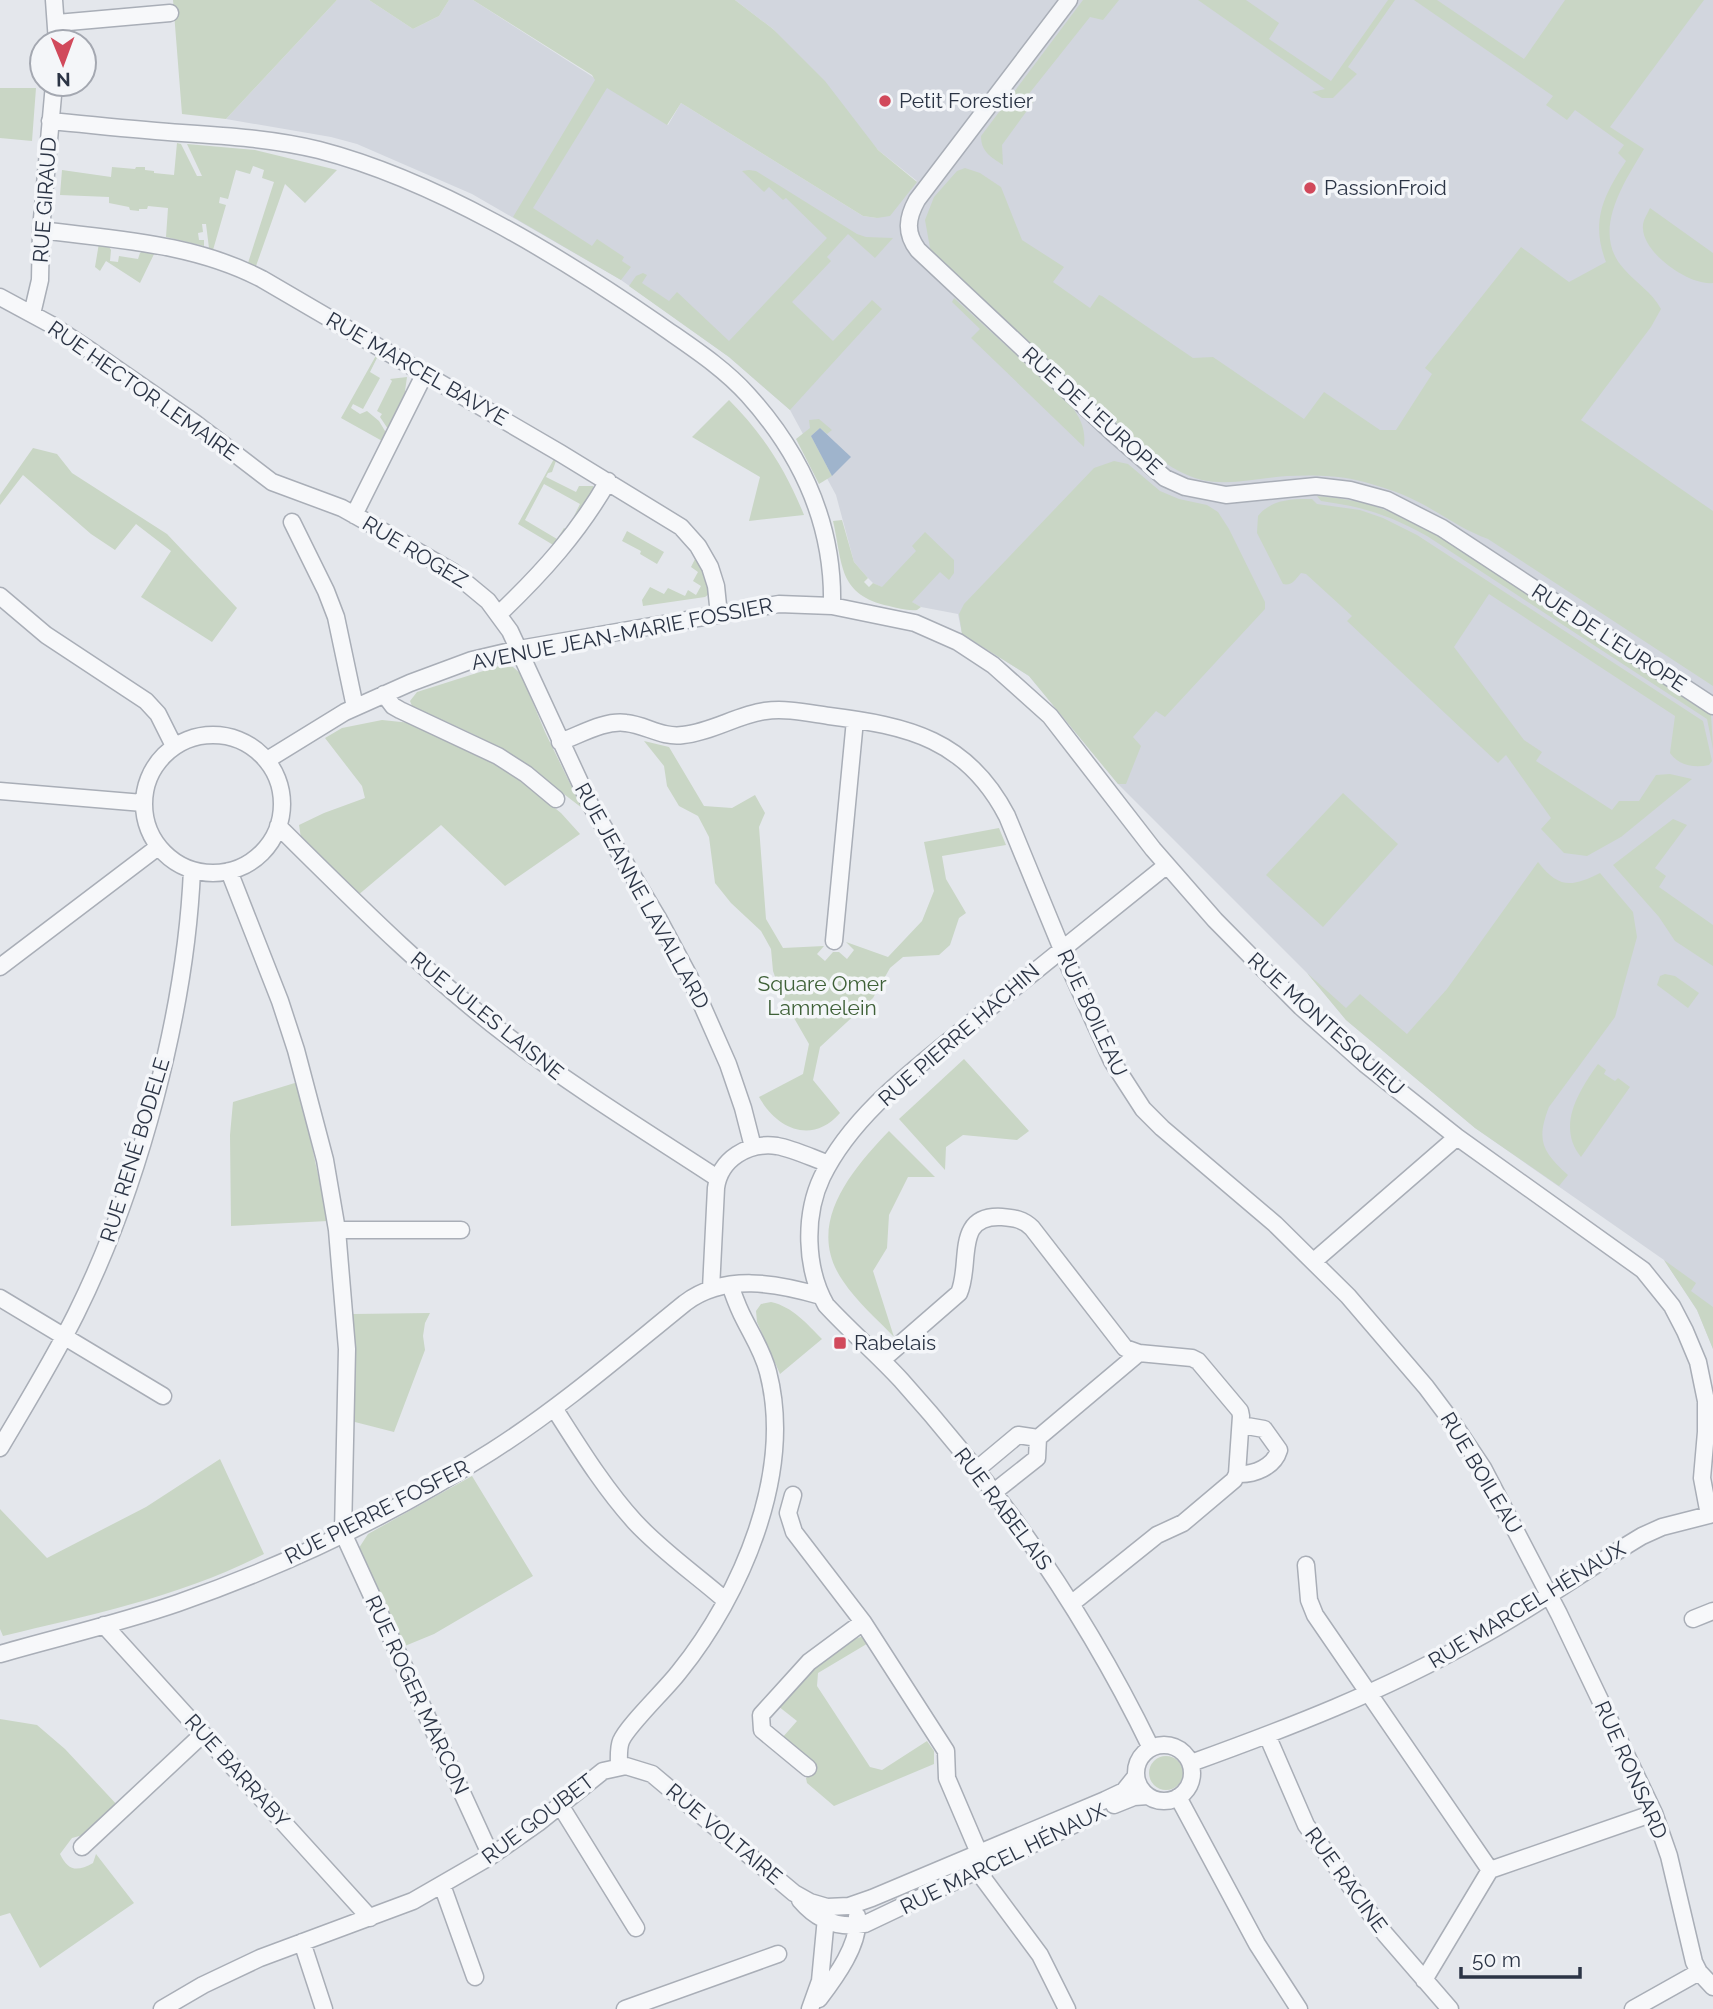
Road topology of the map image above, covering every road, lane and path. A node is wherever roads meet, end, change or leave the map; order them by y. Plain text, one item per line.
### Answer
1 (54, 0) edge
2 (1069, 0) edge
3 (170, 13) dead end
4 (58, 23) junction
5 (58, 28) edge
6 (52, 98) edge
7 (50, 121) junction
8 (41, 230) junction
9 (0, 297) edge
10 (32, 314) junction
11 (425, 373) junction
12 (608, 481) junction
13 (284, 488) joint
14 (354, 515) junction
15 (292, 522) dead end
16 (0, 596) edge
17 (832, 606) junction
18 (499, 614) junction
19 (719, 615) junction
20 (519, 649) junction
21 (384, 694) junction
22 (1713, 706) edge
23 (355, 707) junction
24 (855, 720) junction
25 (560, 742) junction
26 (174, 746) junction
27 (267, 760) junction
28 (0, 791) edge
29 (556, 799) dead end
30 (143, 803) junction
31 (278, 826) junction
32 (158, 847) junction
33 (1167, 865) junction
34 (192, 870) junction
35 (229, 871) junction
36 (834, 941) dead end
37 (1061, 949) junction
38 (0, 967) edge
39 (1457, 1137) junction
40 (753, 1147) junction
41 (829, 1164) junction
42 (717, 1178) junction
43 (337, 1230) junction
44 (461, 1230) dead end
45 (1314, 1261) junction
46 (730, 1285) junction
47 (711, 1289) junction
48 (821, 1296) junction
49 (0, 1298) edge
50 (63, 1337) junction
51 (1139, 1353) junction
52 (882, 1360) junction
53 (163, 1396) dead end
54 (554, 1408) junction
55 (1241, 1425) junction
56 (1038, 1438) junction
57 (0, 1448) edge
58 (976, 1469) junction
59 (1237, 1475) junction
60 (994, 1492) junction
61 (793, 1495) dead end
62 (1711, 1515) edge
63 (343, 1533) junction
64 (1306, 1565) dead end
65 (1549, 1595) junction
66 (725, 1600) junction
67 (1071, 1604) junction
68 (1713, 1611) edge
69 (1693, 1619) dead end
70 (863, 1622) junction
71 (104, 1625) junction
72 (0, 1654) edge
73 (1368, 1694) junction
74 (203, 1734) junction
75 (1268, 1735) junction
76 (1151, 1748) junction
77 (1191, 1763) junction
78 (619, 1767) junction
79 (808, 1768) dead end
80 (1136, 1776) junction
81 (1149, 1796) junction
82 (1178, 1797) junction
83 (560, 1805) junction
84 (1654, 1813) junction
85 (82, 1847) dead end
86 (491, 1856) junction
87 (974, 1861) junction
88 (1490, 1870) junction
89 (442, 1885) junction
90 (854, 1905) junction
91 (827, 1914) junction
92 (370, 1918) junction
93 (858, 1926) junction
94 (636, 1928) dead end
95 (302, 1942) junction
96 (778, 1954) dead end
97 (1699, 1972) junction
98 (475, 1977) dead end
99 (1424, 1980) junction
100 (1713, 1987) edge
101 (162, 2009) edge
102 (324, 2009) edge
103 (625, 2009) edge
104 (810, 2009) edge
105 (1067, 2009) edge
106 (1299, 2009) edge
107 (1450, 2009) edge
108 (1633, 2009) edge

1 - 4 street
2 - 22 street, RUE DE L'EUROPE
3 - 4 street
4 - 5 street
6 - 7 street, RUE GIRAUD
7 - 8 street, RUE GIRAUD
7 - 17 street
8 - 10 street, RUE GIRAUD
8 - 11 street, RUE MARCEL BAVYE
9 - 10 street, RUE HECTOR LEMAIRE
10 - 13 street, RUE HECTOR LEMAIRE
11 - 12 street, RUE MARCEL BAVYE
11 - 14 street
12 - 18 street
12 - 19 street, RUE MARCEL BAVYE
13 - 14 street, RUE ROGEZ
14 - 18 street, RUE ROGEZ
15 - 23 street
16 - 26 street
17 - 19 street, AVENUE JEAN-MARIE FOSSIER
17 - 33 street, RUE MONTESQUIEU
18 - 20 street, RUE ROGEZ
19 - 20 street, AVENUE JEAN-MARIE FOSSIER
20 - 21 street, AVENUE JEAN-MARIE FOSSIER
20 - 25 street, RUE JEANNE LAVALLARD
21 - 23 street, AVENUE JEAN-MARIE FOSSIER
21 - 29 street
23 - 27 street, AVENUE JEAN-MARIE FOSSIER
24 - 25 street, RUE BOILEAU
24 - 36 street
24 - 37 street, RUE BOILEAU
25 - 40 street, RUE JEANNE LAVALLARD
26 - 27 street
26 - 30 street
27 - 31 street
28 - 30 street
30 - 32 street
31 - 35 street
31 - 42 street, RUE JULES LAISNE
32 - 34 street
32 - 38 street
33 - 37 street, RUE PIERRE HACHIN
33 - 39 street, RUE MONTESQUIEU
34 - 35 street
34 - 50 street, RUE RENÉ BODELE
35 - 43 street
37 - 41 street, RUE PIERRE HACHIN
37 - 45 street, RUE BOILEAU
39 - 45 street
39 - 62 street, RUE MONTESQUIEU
40 - 41 street
40 - 42 street
41 - 48 street, RUE PIERRE HACHIN
42 - 47 street
43 - 44 street
43 - 63 street
45 - 65 street, RUE BOILEAU
46 - 47 street, RUE PIERRE FOSFER
46 - 48 street, RUE PIERRE FOSFER
46 - 66 street, RUE GOUBET
47 - 54 street, RUE PIERRE FOSFER
48 - 52 street, RUE RABELAIS
49 - 50 street
50 - 53 street
50 - 57 street, RUE RENÉ BODELE
51 - 52 street
51 - 55 street
51 - 56 street
52 - 58 street, RUE RABELAIS
54 - 63 street, RUE PIERRE FOSFER
54 - 66 street
55 - 59 street
55 - 59 street
56 - 58 street
56 - 60 street
58 - 60 street, RUE RABELAIS
59 - 67 street
60 - 67 street, RUE RABELAIS
61 - 70 street
62 - 65 street, RUE MARCEL HÉNAUX
63 - 71 street, RUE PIERRE FOSFER
63 - 86 street, RUE ROGER MARCON
64 - 73 street
65 - 73 street, RUE MARCEL HÉNAUX
65 - 84 street, RUE RONSARD
66 - 78 street, RUE GOUBET
67 - 76 street, RUE RABELAIS
68 - 69 street
70 - 79 street
70 - 87 street
71 - 72 street, RUE PIERRE FOSFER
71 - 74 street, RUE BARRABY
73 - 75 street, RUE MARCEL HÉNAUX
73 - 88 street
74 - 85 street
74 - 92 street, RUE BARRABY
75 - 77 street, RUE MARCEL HÉNAUX
75 - 99 street, RUE RACINE
76 - 77 street
76 - 80 street
77 - 82 street
78 - 83 street, RUE GOUBET
78 - 91 street, RUE VOLTAIRE
80 - 81 street
80 - 87 street, RUE MARCEL HÉNAUX
81 - 82 street
81 - 87 street, RUE MARCEL HÉNAUX
82 - 106 street
83 - 86 street, RUE GOUBET
83 - 94 street
84 - 88 street
84 - 97 street, RUE RONSARD
86 - 89 street, RUE GOUBET
87 - 90 street, RUE MARCEL HÉNAUX
87 - 93 street, RUE MARCEL HÉNAUX
87 - 105 street
88 - 99 street
89 - 92 street, RUE GOUBET
89 - 98 street
90 - 91 street, RUE MARCEL HÉNAUX
90 - 93 street
91 - 93 street
91 - 104 street
92 - 95 street, RUE GOUBET
93 - 104 street
95 - 101 street, RUE GOUBET
95 - 102 street
96 - 103 street
97 - 100 street, RUE RONSARD
97 - 108 street
99 - 107 street, RUE RACINE

